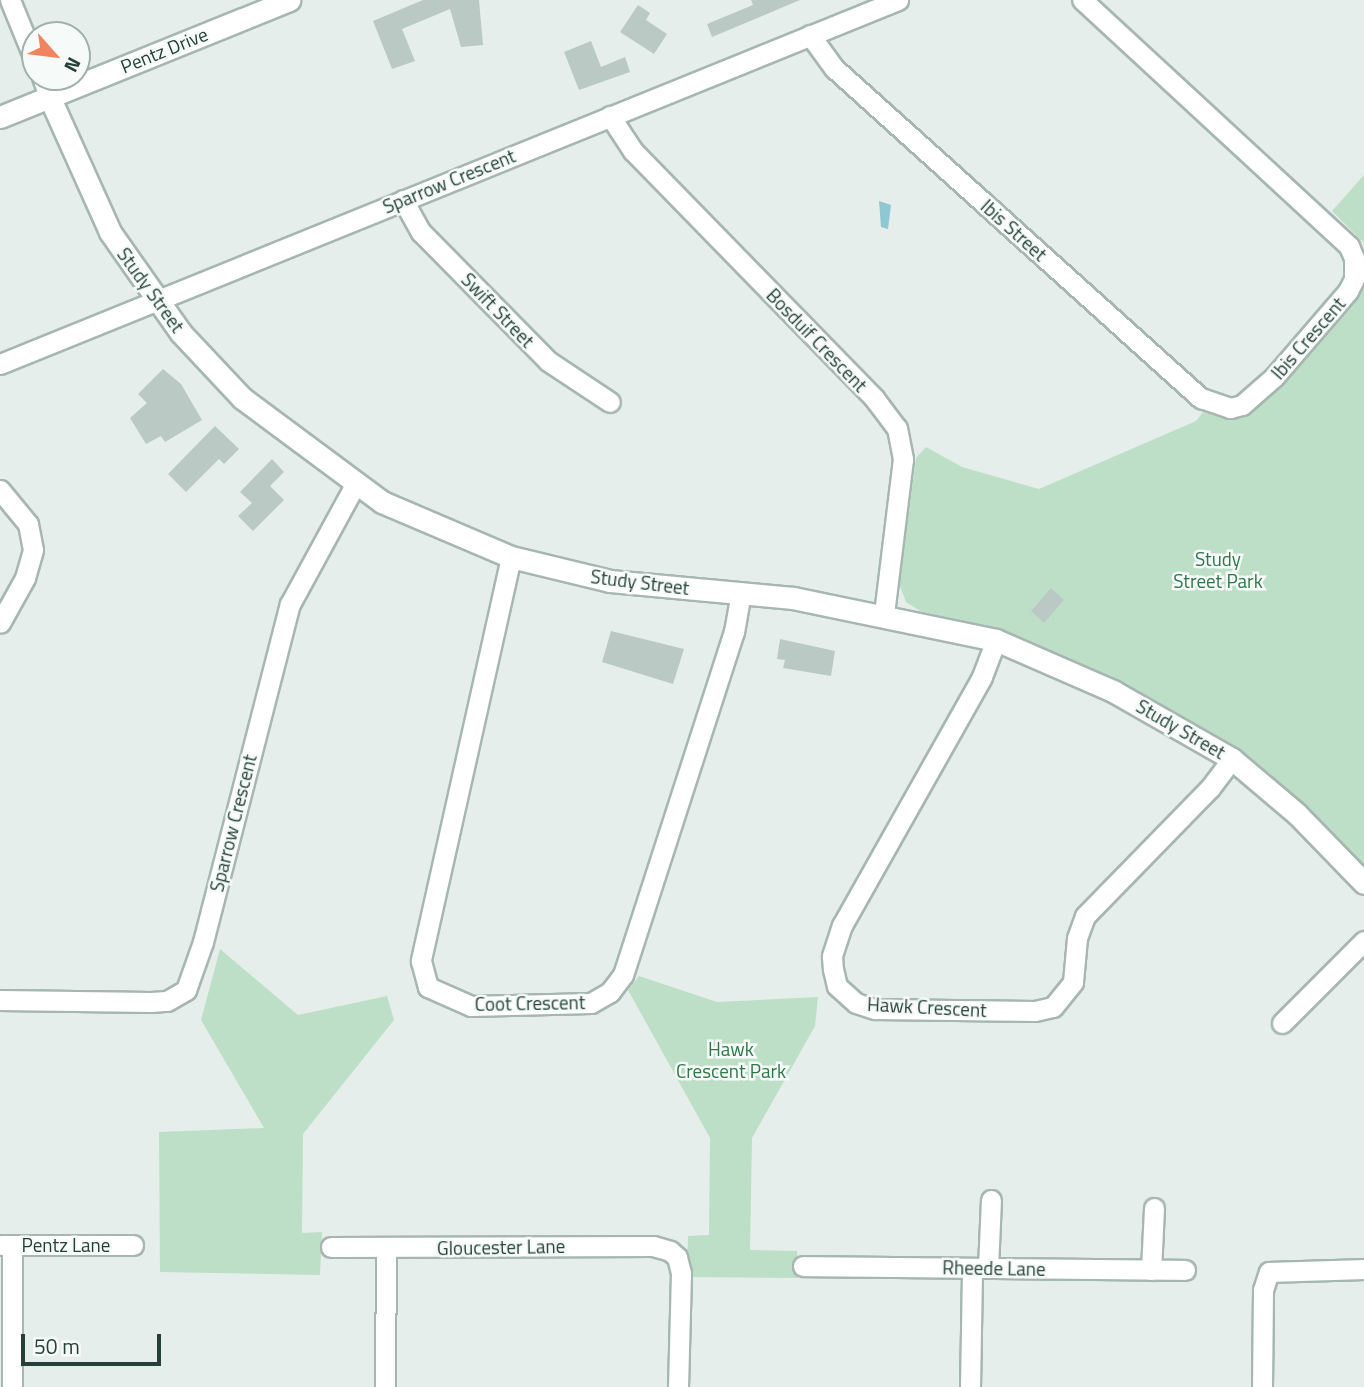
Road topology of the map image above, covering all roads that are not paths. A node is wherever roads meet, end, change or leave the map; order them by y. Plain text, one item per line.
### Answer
1 (10, 0) edge
2 (289, 0) edge
3 (898, 0) edge
4 (1082, 0) edge
5 (21, 27) edge
6 (810, 35) junction
7 (91, 71) edge
8 (40, 91) edge
9 (48, 91) edge
10 (610, 116) junction
11 (0, 117) edge
12 (403, 200) junction
13 (156, 300) junction
14 (0, 364) edge
15 (610, 402) dead end
16 (1230, 408) joint
17 (355, 485) junction
18 (0, 490) edge
19 (511, 558) junction
20 (741, 593) junction
21 (884, 614) junction
22 (0, 622) edge
23 (996, 640) junction
24 (1232, 759) junction
25 (1364, 883) edge
26 (1364, 941) edge
27 (0, 1000) edge
28 (1282, 1023) dead end
29 (991, 1200) dead end
30 (1154, 1208) dead end
31 (133, 1244) dead end
32 (6, 1245) edge
33 (331, 1247) dead end
34 (386, 1248) junction
35 (803, 1266) dead end
36 (980, 1268) junction
37 (1364, 1269) edge
38 (1151, 1270) junction
39 (1185, 1270) dead end
40 (12, 1387) edge
41 (386, 1387) edge
42 (678, 1387) edge
43 (970, 1387) edge
44 (1262, 1387) edge

1 - 5 street
2 - 7 street, Pentz Drive
3 - 6 street, Sparrow Crescent
4 - 16 street, Ibis Crescent
6 - 10 street, Sparrow Crescent
6 - 16 street, Ibis Street
8 - 11 street, Pentz Drive
9 - 13 street, Study Street
10 - 12 street, Sparrow Crescent
10 - 21 street, Bosduif Crescent
12 - 13 street, Sparrow Crescent
12 - 15 street, Swift Street
13 - 14 street, Sparrow Crescent
13 - 17 street, Study Street
17 - 19 street, Study Street
17 - 27 street, Sparrow Crescent
18 - 22 street
19 - 20 street, Study Street
19 - 20 street, Coot Crescent
20 - 21 street, Study Street
21 - 23 street, Study Street
23 - 24 street, Study Street
23 - 24 street, Hawk Crescent
24 - 25 street, Study Street
26 - 28 street
29 - 36 street
30 - 38 street
31 - 32 street, Pentz Lane
32 - 40 street
33 - 34 street, Gloucester Lane
34 - 41 street
34 - 42 street, Gloucester Lane
35 - 36 street, Rheede Lane
36 - 38 street, Rheede Lane
36 - 43 street
37 - 44 street
38 - 39 street, Rheede Lane

